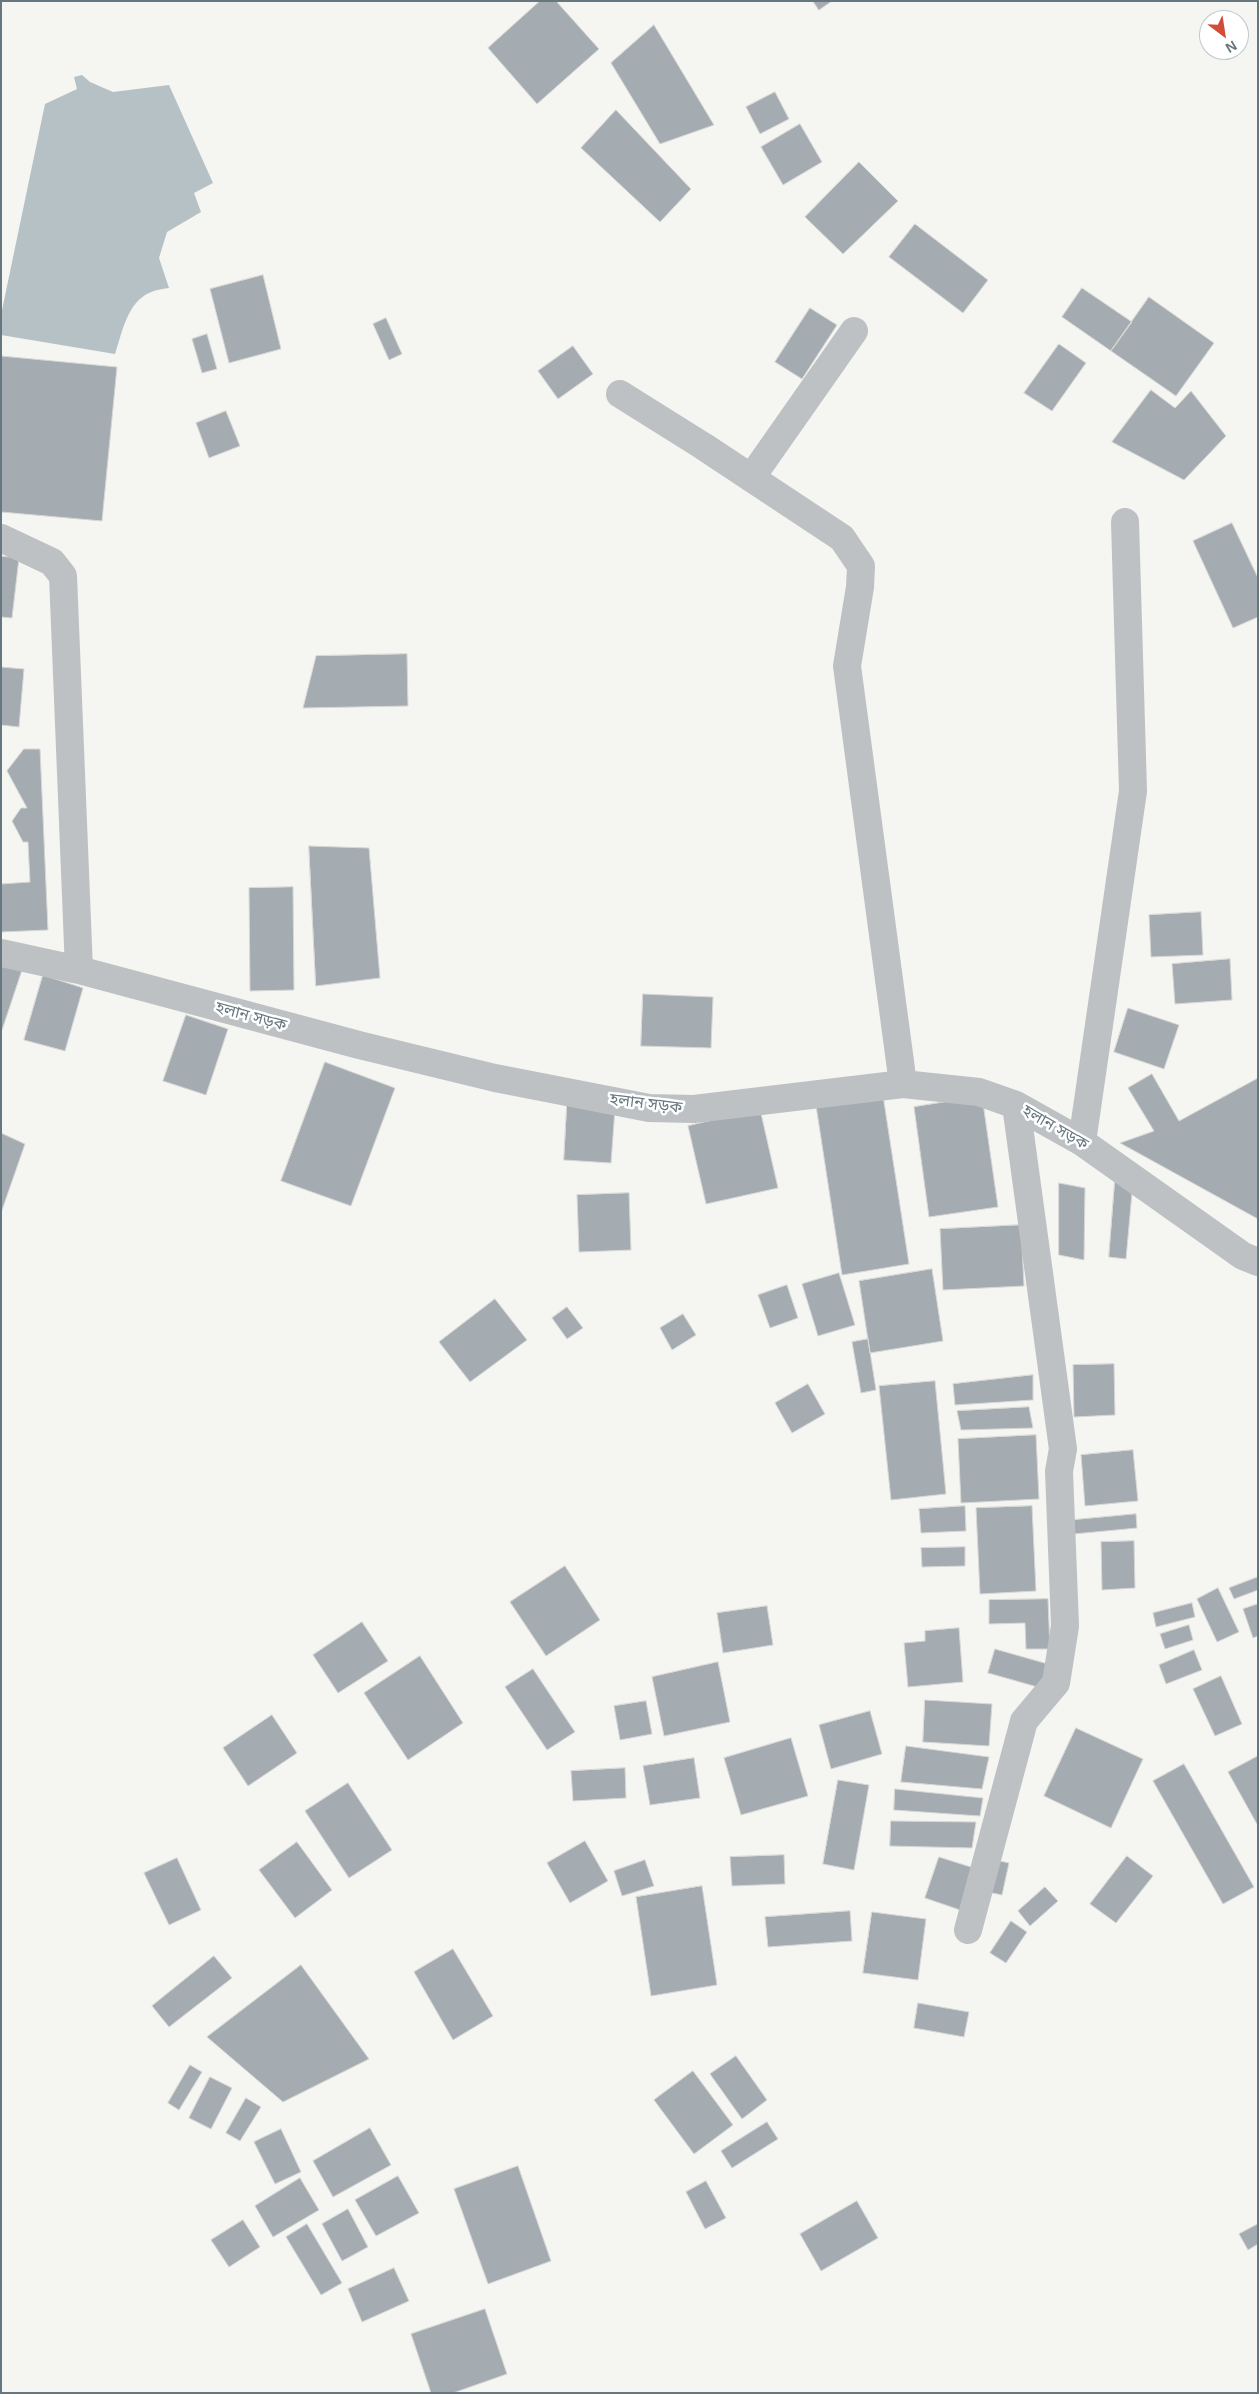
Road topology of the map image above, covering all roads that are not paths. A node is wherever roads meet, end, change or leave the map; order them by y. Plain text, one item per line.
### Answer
1 (854, 331) dead end
2 (620, 394) dead end
3 (751, 478) junction
4 (1125, 522) dead end
5 (1, 538) edge
6 (1, 953) edge
7 (78, 970) junction
8 (902, 1084) junction
9 (1016, 1105) junction
10 (1082, 1142) junction
11 (1258, 1262) edge
12 (968, 1930) dead end

1 - 3 street
2 - 3 street
3 - 8 street
4 - 10 street
5 - 7 street
6 - 7 street, হলান সড়ক
7 - 8 street, হলান সড়ক
8 - 9 street, হলান সড়ক
9 - 10 street, হলান সড়ক
9 - 12 street
10 - 11 street, হলান সড়ক

